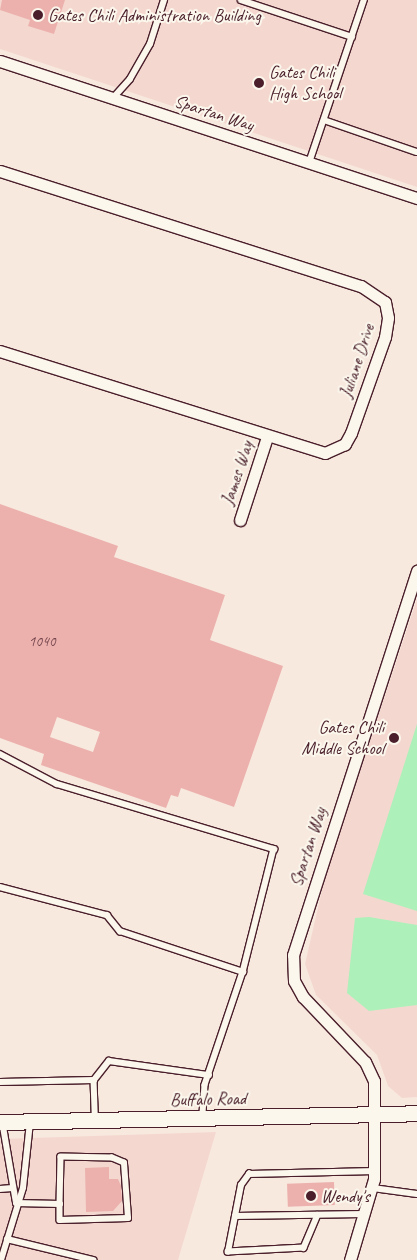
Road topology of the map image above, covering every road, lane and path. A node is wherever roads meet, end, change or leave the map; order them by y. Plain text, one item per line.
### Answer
1 (164, 0) edge
2 (241, 0) edge
3 (364, 0) edge
4 (352, 37) junction
5 (0, 61) edge
6 (113, 98) junction
7 (324, 120) junction
8 (417, 152) edge
9 (309, 163) junction
10 (0, 171) edge
11 (417, 198) edge
12 (0, 351) edge
13 (267, 437) junction
14 (240, 520) dead end
15 (417, 570) edge
16 (0, 754) edge
17 (0, 887) edge
18 (243, 972) junction
19 (209, 1075) junction
20 (94, 1080) junction
21 (0, 1082) edge
22 (376, 1114) junction
23 (417, 1114) edge
24 (203, 1118) junction
25 (95, 1120) junction
26 (30, 1121) junction
27 (1, 1122) edge
28 (375, 1171) junction
29 (0, 1188) edge
30 (12, 1188) junction
31 (373, 1188) junction
32 (417, 1194) edge
33 (16, 1202) junction
34 (60, 1204) junction
35 (365, 1214) junction
36 (318, 1215) junction
37 (235, 1216) junction
38 (7, 1239) junction
39 (59, 1253) junction
40 (1, 1259) edge
41 (56, 1260) edge
42 (93, 1260) edge
43 (350, 1260) edge

1 - 6 lane
2 - 4 lane
3 - 4 lane
4 - 7 lane
5 - 6 street, Spartan Way
6 - 9 street, Spartan Way
7 - 8 lane
7 - 9 lane
9 - 11 street, Spartan Way
10 - 13 street, Juliane Drive
12 - 13 street, Juliane Drive
13 - 14 street, James Way
15 - 22 street, Spartan Way
16 - 18 lane
17 - 18 lane
18 - 19 lane
19 - 20 lane
19 - 24 lane
20 - 21 lane
20 - 25 lane
22 - 23 main road, Buffalo Road
22 - 24 main road, Buffalo Road
22 - 28 street, Spartan Way
24 - 25 main road, Buffalo Road
25 - 26 main road, Buffalo Road
26 - 27 main road, Buffalo Road
26 - 33 lane
27 - 30 lane
28 - 31 street, Spartan Way
28 - 37 lane
29 - 30 lane
30 - 33 lane
31 - 32 lane
31 - 35 street, Spartan Way
33 - 34 lane
33 - 38 lane
34 - 34 lane
35 - 36 lane
35 - 43 street, Spartan Way
36 - 37 lane
36 - 37 lane
38 - 39 lane
38 - 40 lane
39 - 41 lane
39 - 42 lane

